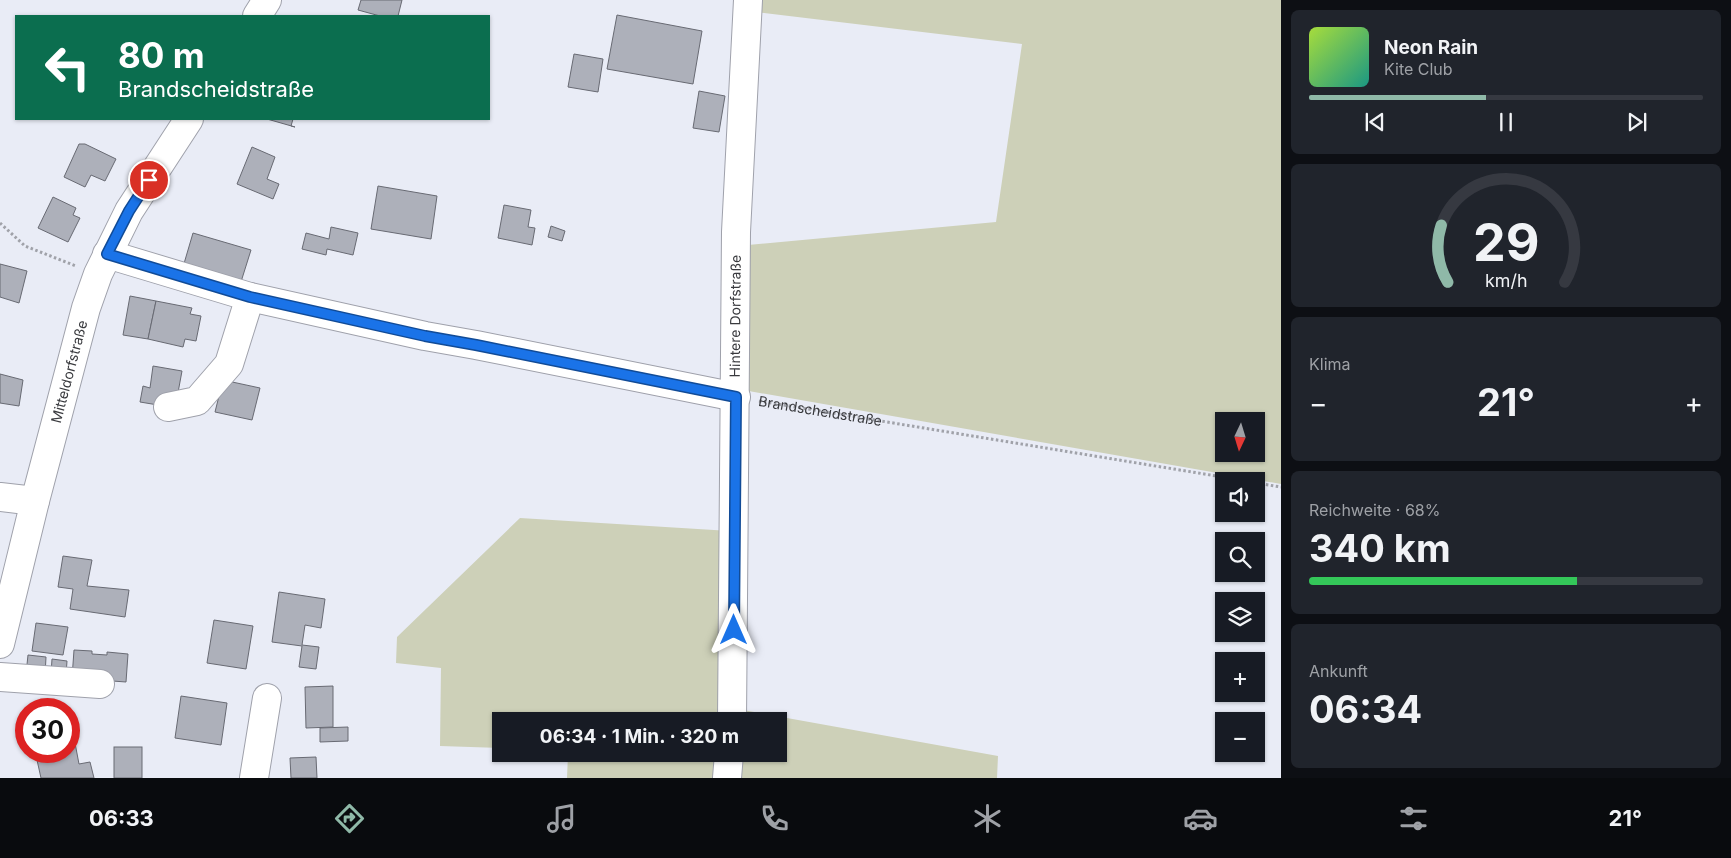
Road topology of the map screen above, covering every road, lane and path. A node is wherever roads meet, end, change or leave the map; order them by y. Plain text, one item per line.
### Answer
1 (267, 0) edge
2 (748, 0) edge
3 (258, 15) edge
4 (189, 120) edge
5 (0, 223) edge
6 (102, 264) junction
7 (250, 297) junction
8 (736, 397) junction
9 (168, 407) dead end
10 (1215, 476) edge
11 (1265, 484) edge
12 (1281, 487) edge
13 (0, 497) edge
14 (35, 501) junction
15 (0, 644) edge
16 (0, 677) edge
17 (100, 684) dead end
18 (267, 698) dead end
19 (732, 712) edge
20 (728, 762) edge
21 (254, 778) edge
22 (727, 778) edge

1 - 3 street
2 - 8 street, Hintere Dorfstraße
4 - 6 street, Mitteldorfstraße
5 - 6 path
6 - 7 street
6 - 14 street, Mitteldorfstraße
7 - 8 street
7 - 9 street
8 - 10 path, Brandscheidstraße
8 - 19 street, Hintere Dorfstraße
11 - 12 path
13 - 14 street
14 - 15 street, Mitteldorfstraße
16 - 17 street
18 - 21 street
20 - 22 street

